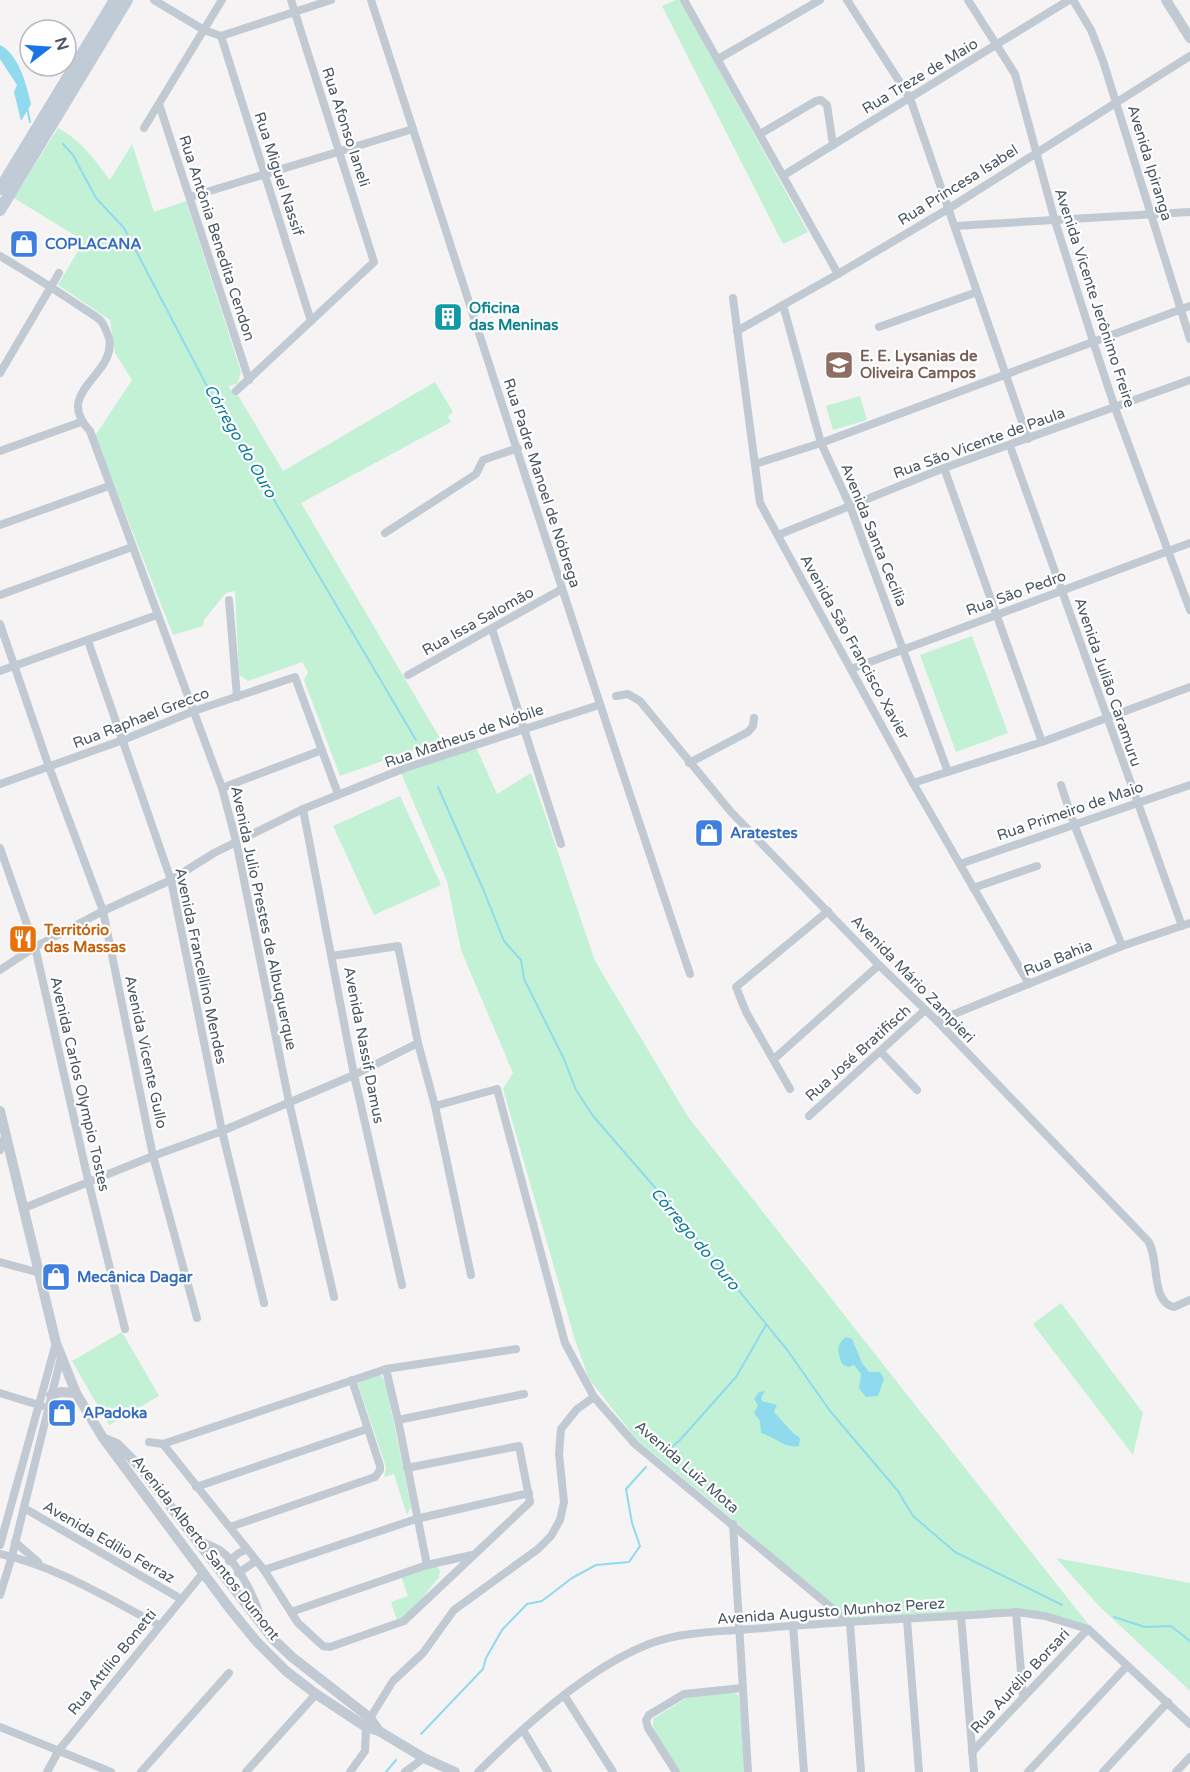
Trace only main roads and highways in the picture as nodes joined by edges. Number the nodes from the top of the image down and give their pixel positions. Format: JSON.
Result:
{"nodes":[{"id":1,"x":116,"y":0,"type":"edge"},
{"id":2,"x":127,"y":0,"type":"edge"},
{"id":3,"x":0,"y":189,"type":"edge"},
{"id":4,"x":0,"y":210,"type":"edge"}],
"edges":[{"from":1,"to":3,"type":"main road"},
{"from":2,"to":4,"type":"main road"}]}
